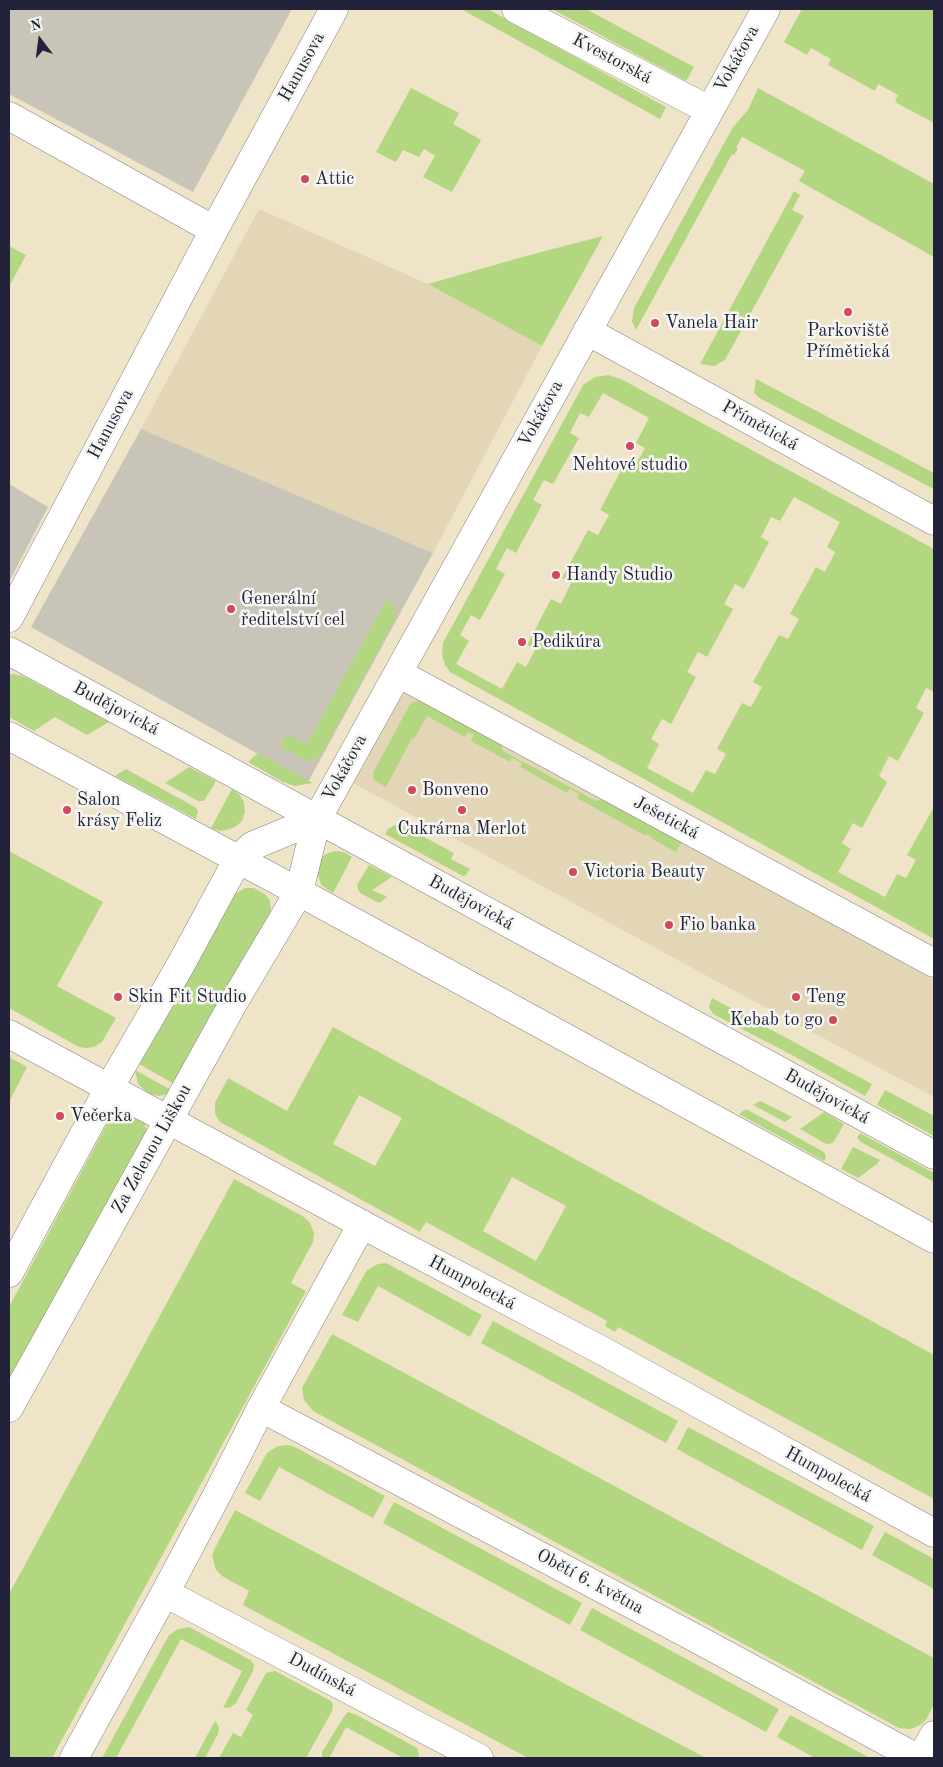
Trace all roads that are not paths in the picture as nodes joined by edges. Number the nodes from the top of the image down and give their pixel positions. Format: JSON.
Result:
{"nodes":[{"id":1,"x":334,"y":9,"type":"edge"},
{"id":2,"x":516,"y":9,"type":"edge"},
{"id":3,"x":766,"y":9,"type":"edge"},
{"id":4,"x":709,"y":110,"type":"junction"},
{"id":5,"x":9,"y":116,"type":"edge"},
{"id":6,"x":214,"y":230,"type":"junction"},
{"id":7,"x":587,"y":331,"type":"junction"},
{"id":8,"x":934,"y":522,"type":"edge"},
{"id":9,"x":9,"y":618,"type":"edge"},
{"id":10,"x":9,"y":651,"type":"edge"},
{"id":11,"x":398,"y":673,"type":"junction"},
{"id":12,"x":9,"y":736,"type":"edge"},
{"id":13,"x":317,"y":819,"type":"junction"},
{"id":14,"x":238,"y":859,"type":"junction"},
{"id":15,"x":299,"y":892,"type":"junction"},
{"id":16,"x":934,"y":963,"type":"edge"},
{"id":17,"x":9,"y":1034,"type":"edge"},
{"id":18,"x":109,"y":1088,"type":"junction"},
{"id":19,"x":168,"y":1120,"type":"junction"},
{"id":20,"x":934,"y":1156,"type":"edge"},
{"id":21,"x":362,"y":1224,"type":"junction"},
{"id":22,"x":934,"y":1240,"type":"edge"},
{"id":23,"x":9,"y":1273,"type":"edge"},
{"id":24,"x":9,"y":1408,"type":"edge"},
{"id":25,"x":261,"y":1408,"type":"junction"},
{"id":26,"x":934,"y":1533,"type":"edge"},
{"id":27,"x":165,"y":1593,"type":"junction"},
{"id":28,"x":934,"y":1734,"type":"edge"},
{"id":29,"x":74,"y":1758,"type":"edge"},
{"id":30,"x":480,"y":1758,"type":"edge"},
{"id":31,"x":917,"y":1758,"type":"edge"},
{"id":32,"x":921,"y":1758,"type":"edge"}],
"edges":[{"from":1,"to":6,"type":"street","name":"Hanusova"},
{"from":2,"to":4,"type":"street","name":"Kvestorská"},
{"from":3,"to":4,"type":"street","name":"Vokáčova"},
{"from":4,"to":7,"type":"street","name":"Vokáčova"},
{"from":5,"to":6,"type":"street"},
{"from":6,"to":9,"type":"street","name":"Hanusova"},
{"from":7,"to":8,"type":"street","name":"Přímětická"},
{"from":7,"to":11,"type":"street","name":"Vokáčova"},
{"from":10,"to":13,"type":"street","name":"Budějovická"},
{"from":11,"to":13,"type":"street","name":"Vokáčova"},
{"from":11,"to":16,"type":"street","name":"Ješetická"},
{"from":12,"to":14,"type":"street"},
{"from":13,"to":14,"type":"street"},
{"from":13,"to":15,"type":"street","name":"Vokáčova"},
{"from":13,"to":20,"type":"street","name":"Budějovická"},
{"from":14,"to":15,"type":"street"},
{"from":14,"to":18,"type":"street"},
{"from":15,"to":19,"type":"street","name":"Za Zelenou Liškou"},
{"from":15,"to":22,"type":"street"},
{"from":17,"to":18,"type":"street","name":"Humpolecká"},
{"from":18,"to":19,"type":"street","name":"Humpolecká"},
{"from":18,"to":23,"type":"street"},
{"from":19,"to":21,"type":"street","name":"Humpolecká"},
{"from":19,"to":24,"type":"street","name":"Za Zelenou Liškou"},
{"from":21,"to":25,"type":"street"},
{"from":21,"to":26,"type":"street","name":"Humpolecká"},
{"from":25,"to":27,"type":"street"},
{"from":25,"to":31,"type":"street","name":"Obětí 6. května"},
{"from":27,"to":29,"type":"street"},
{"from":27,"to":30,"type":"street","name":"Dudínská"},
{"from":28,"to":32,"type":"street"}]}
